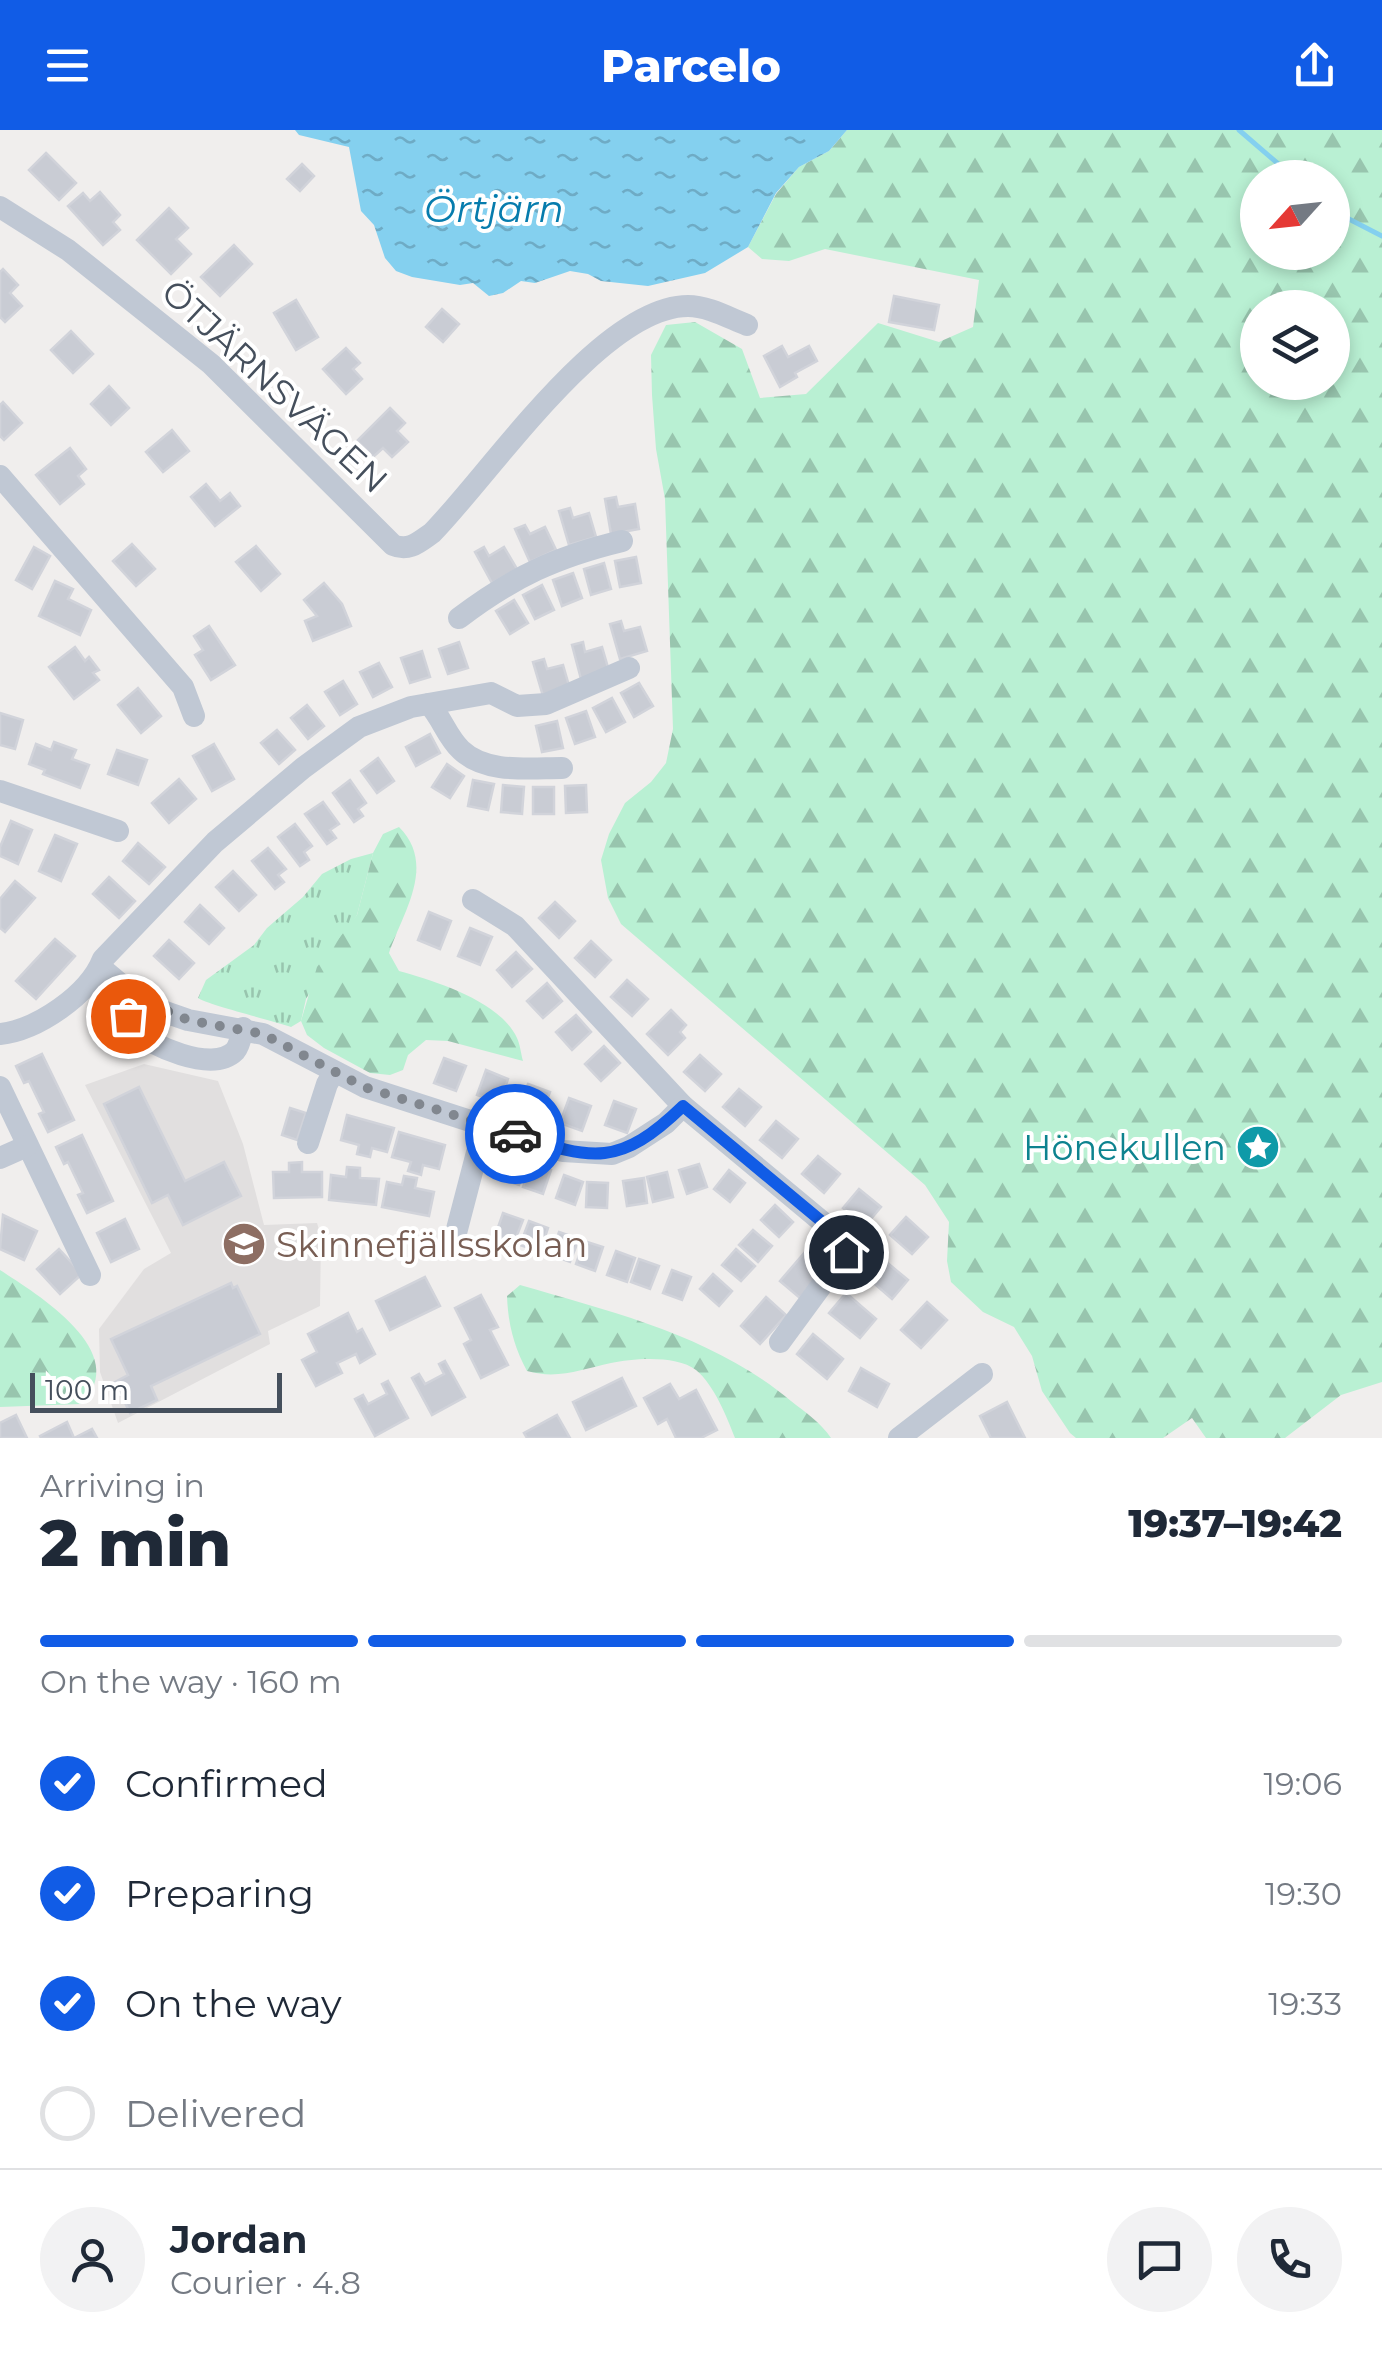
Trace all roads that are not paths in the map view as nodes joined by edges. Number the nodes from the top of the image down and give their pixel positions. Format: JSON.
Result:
{"nodes":[{"id":1,"x":0,"y":207,"type":"edge"},
{"id":2,"x":747,"y":325,"type":"dead end"},
{"id":3,"x":0,"y":476,"type":"edge"},
{"id":4,"x":622,"y":541,"type":"dead end"},
{"id":5,"x":459,"y":618,"type":"dead end"},
{"id":6,"x":629,"y":668,"type":"dead end"},
{"id":7,"x":430,"y":704,"type":"junction"},
{"id":8,"x":194,"y":716,"type":"dead end"},
{"id":9,"x":562,"y":768,"type":"dead end"},
{"id":10,"x":0,"y":791,"type":"edge"},
{"id":11,"x":118,"y":831,"type":"dead end"},
{"id":12,"x":473,"y":900,"type":"dead end"},
{"id":13,"x":100,"y":967,"type":"junction"},
{"id":14,"x":137,"y":998,"type":"junction"},
{"id":15,"x":243,"y":1028,"type":"junction"},
{"id":16,"x":0,"y":1034,"type":"edge"},
{"id":17,"x":334,"y":1072,"type":"junction"},
{"id":18,"x":0,"y":1088,"type":"edge"},
{"id":19,"x":683,"y":1106,"type":"junction"},
{"id":20,"x":487,"y":1124,"type":"junction"},
{"id":21,"x":308,"y":1143,"type":"dead end"},
{"id":22,"x":27,"y":1146,"type":"junction"},
{"id":23,"x":0,"y":1158,"type":"edge"},
{"id":24,"x":456,"y":1233,"type":"dead end"},
{"id":25,"x":90,"y":1275,"type":"dead end"},
{"id":26,"x":780,"y":1342,"type":"dead end"},
{"id":27,"x":982,"y":1374,"type":"dead end"},
{"id":28,"x":899,"y":1438,"type":"edge"}],
"edges":[{"from":1,"to":2,"type":"street","name":"ÖTJÄRNSVÄGEN"},
{"from":3,"to":8,"type":"street"},
{"from":4,"to":5,"type":"street"},
{"from":6,"to":7,"type":"street"},
{"from":7,"to":9,"type":"street"},
{"from":7,"to":13,"type":"street"},
{"from":10,"to":11,"type":"street"},
{"from":12,"to":19,"type":"street"},
{"from":13,"to":14,"type":"street"},
{"from":13,"to":16,"type":"street"},
{"from":14,"to":15,"type":"street"},
{"from":14,"to":15,"type":"street"},
{"from":15,"to":17,"type":"street"},
{"from":17,"to":20,"type":"street"},
{"from":17,"to":21,"type":"street"},
{"from":18,"to":22,"type":"street"},
{"from":19,"to":20,"type":"street"},
{"from":19,"to":26,"type":"street"},
{"from":20,"to":24,"type":"street"},
{"from":22,"to":23,"type":"street"},
{"from":22,"to":25,"type":"street"},
{"from":27,"to":28,"type":"street"}]}
